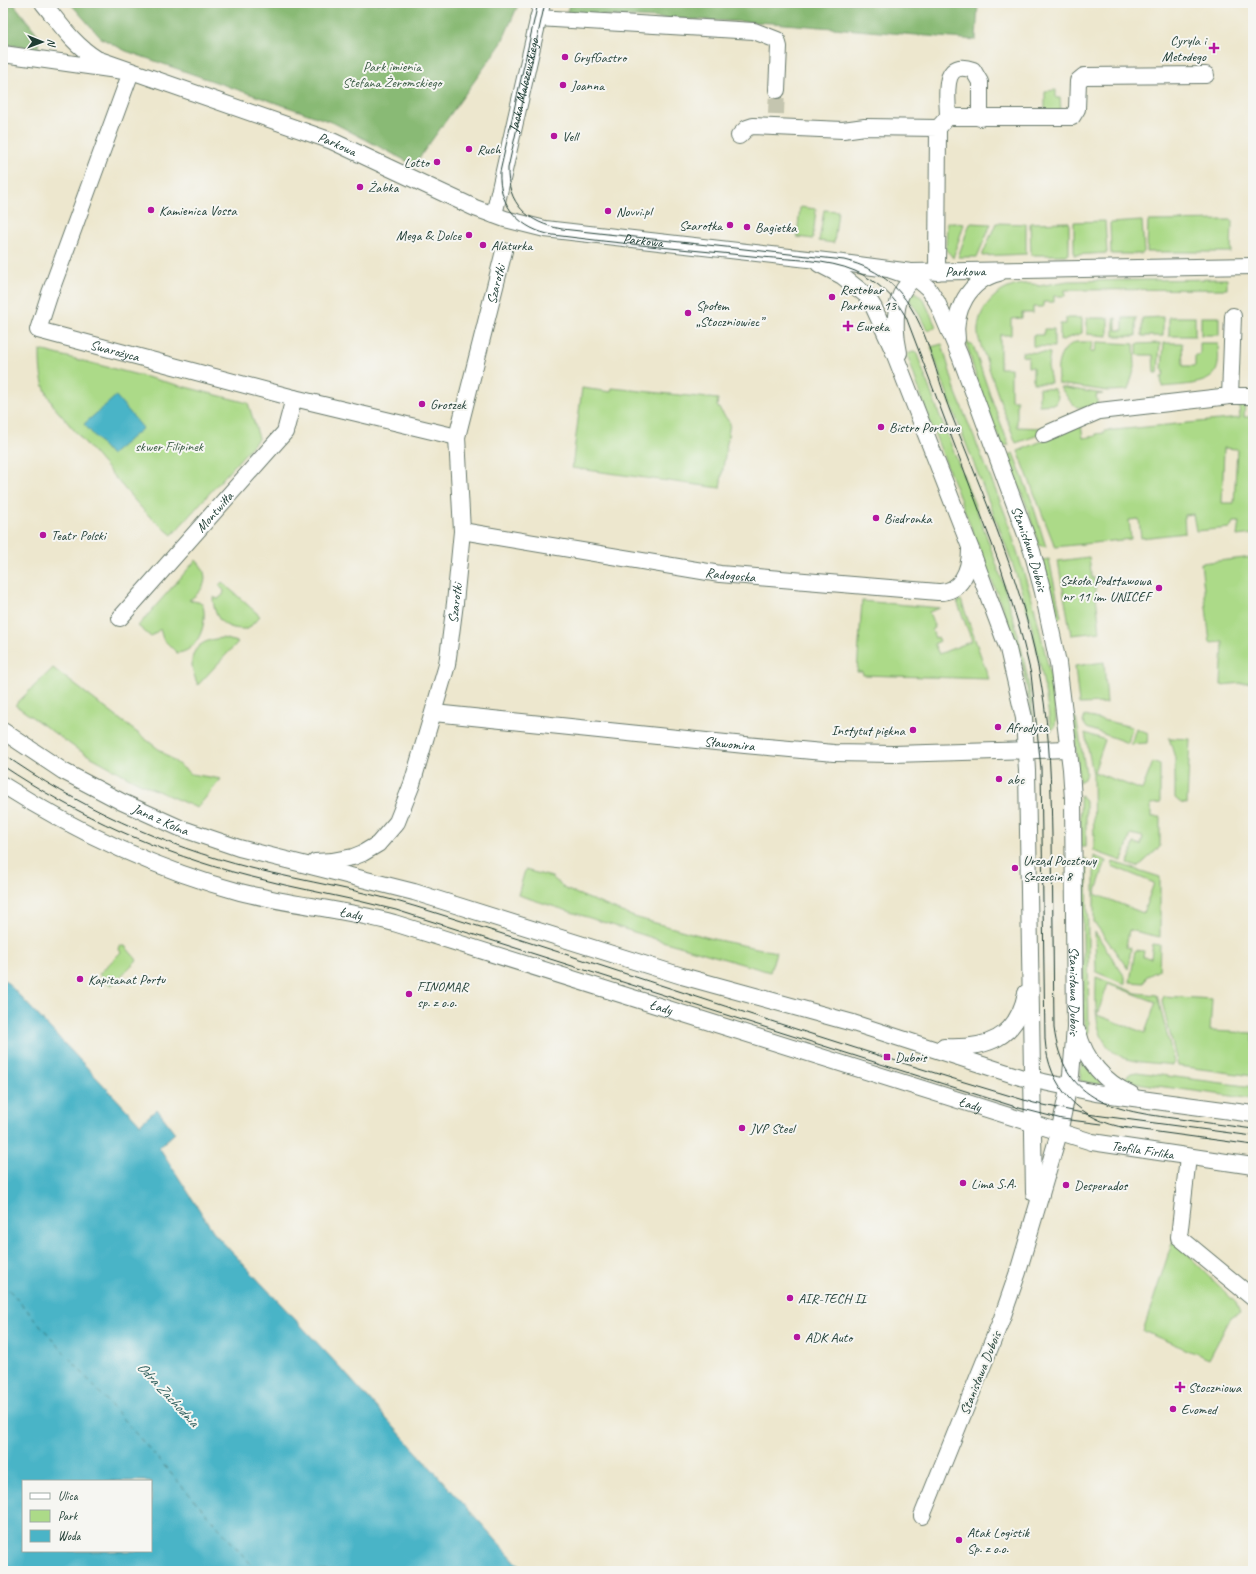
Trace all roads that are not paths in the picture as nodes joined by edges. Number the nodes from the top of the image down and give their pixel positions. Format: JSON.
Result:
{"nodes":[{"id":1,"x":44,"y":3,"type":"edge"},
{"id":2,"x":540,"y":11,"type":"edge"},
{"id":3,"x":72,"y":39,"type":"junction"},
{"id":4,"x":3,"y":54,"type":"edge"},
{"id":5,"x":57,"y":60,"type":"junction"},
{"id":6,"x":130,"y":72,"type":"junction"},
{"id":7,"x":1206,"y":75,"type":"dead end"},
{"id":8,"x":776,"y":90,"type":"tunnel mouth"},
{"id":9,"x":980,"y":118,"type":"junction"},
{"id":10,"x":943,"y":123,"type":"junction"},
{"id":11,"x":739,"y":136,"type":"dead end"},
{"id":12,"x":494,"y":215,"type":"junction"},
{"id":13,"x":504,"y":251,"type":"dead end"},
{"id":14,"x":786,"y":256,"type":"junction"},
{"id":15,"x":1253,"y":266,"type":"edge"},
{"id":16,"x":891,"y":270,"type":"junction"},
{"id":17,"x":1010,"y":270,"type":"junction"},
{"id":18,"x":937,"y":272,"type":"junction"},
{"id":19,"x":915,"y":278,"type":"junction"},
{"id":20,"x":1233,"y":316,"type":"dead end"},
{"id":21,"x":960,"y":356,"type":"junction"},
{"id":22,"x":908,"y":390,"type":"junction"},
{"id":23,"x":1230,"y":396,"type":"junction"},
{"id":24,"x":1253,"y":396,"type":"edge"},
{"id":25,"x":294,"y":398,"type":"junction"},
{"id":26,"x":1044,"y":435,"type":"dead end"},
{"id":27,"x":457,"y":437,"type":"junction"},
{"id":28,"x":462,"y":531,"type":"junction"},
{"id":29,"x":970,"y":547,"type":"junction"},
{"id":30,"x":120,"y":618,"type":"dead end"},
{"id":31,"x":434,"y":713,"type":"junction"},
{"id":32,"x":3,"y":731,"type":"edge"},
{"id":33,"x":1069,"y":749,"type":"junction"},
{"id":34,"x":1026,"y":751,"type":"junction"},
{"id":35,"x":3,"y":785,"type":"edge"},
{"id":36,"x":280,"y":859,"type":"junction"},
{"id":37,"x":1030,"y":966,"type":"junction"},
{"id":38,"x":1074,"y":1014,"type":"junction"},
{"id":39,"x":921,"y":1044,"type":"junction"},
{"id":40,"x":1033,"y":1080,"type":"junction"},
{"id":41,"x":1068,"y":1088,"type":"junction"},
{"id":42,"x":1146,"y":1100,"type":"junction"},
{"id":43,"x":1253,"y":1114,"type":"edge"},
{"id":44,"x":1034,"y":1125,"type":"junction"},
{"id":45,"x":1059,"y":1133,"type":"junction"},
{"id":46,"x":1188,"y":1156,"type":"junction"},
{"id":47,"x":1253,"y":1166,"type":"edge"},
{"id":48,"x":1030,"y":1228,"type":"junction"},
{"id":49,"x":1253,"y":1298,"type":"edge"},
{"id":50,"x":922,"y":1516,"type":"dead end"}],
"edges":[{"from":1,"to":3,"type":"street","name":"Parkowa"},
{"from":2,"to":8,"type":"street"},
{"from":2,"to":12,"type":"street","name":"Jacka Malczewskiego"},
{"from":3,"to":5,"type":"street"},
{"from":3,"to":6,"type":"street","name":"Parkowa"},
{"from":4,"to":5,"type":"street"},
{"from":5,"to":6,"type":"street"},
{"from":6,"to":12,"type":"street","name":"Parkowa"},
{"from":6,"to":25,"type":"street","name":"Swarożyca"},
{"from":7,"to":9,"type":"street"},
{"from":9,"to":10,"type":"street"},
{"from":9,"to":10,"type":"street"},
{"from":10,"to":11,"type":"street"},
{"from":10,"to":18,"type":"street"},
{"from":12,"to":14,"type":"street","name":"Parkowa"},
{"from":13,"to":27,"type":"street","name":"Szarotki"},
{"from":14,"to":16,"type":"street","name":"Parkowa"},
{"from":14,"to":22,"type":"street","name":"Stanisława Dubois"},
{"from":15,"to":17,"type":"street","name":"Parkowa"},
{"from":16,"to":18,"type":"street","name":"Parkowa"},
{"from":16,"to":19,"type":"street","name":"Stanisława Dubois"},
{"from":17,"to":18,"type":"street","name":"Parkowa"},
{"from":17,"to":21,"type":"street","name":"Stanisława Dubois"},
{"from":18,"to":19,"type":"street"},
{"from":19,"to":21,"type":"street","name":"Stanisława Dubois"},
{"from":19,"to":22,"type":"street","name":"Stanisława Dubois"},
{"from":20,"to":23,"type":"street"},
{"from":21,"to":33,"type":"street","name":"Stanisława Dubois"},
{"from":22,"to":29,"type":"street","name":"Stanisława Dubois"},
{"from":23,"to":24,"type":"street"},
{"from":23,"to":26,"type":"street"},
{"from":25,"to":27,"type":"street","name":"Swarożyca"},
{"from":25,"to":30,"type":"street","name":"Montwiłła"},
{"from":27,"to":28,"type":"street","name":"Szarotki"},
{"from":28,"to":29,"type":"street","name":"Radogoska"},
{"from":28,"to":31,"type":"street","name":"Szarotki"},
{"from":29,"to":34,"type":"street","name":"Stanisława Dubois"},
{"from":31,"to":34,"type":"street","name":"Sławomira"},
{"from":31,"to":36,"type":"street","name":"Szarotki"},
{"from":32,"to":36,"type":"street","name":"Jana z Kolna"},
{"from":33,"to":34,"type":"street"},
{"from":33,"to":38,"type":"street","name":"Stanisława Dubois"},
{"from":34,"to":37,"type":"street","name":"Stanisława Dubois"},
{"from":35,"to":44,"type":"street","name":"Łady"},
{"from":36,"to":39,"type":"street","name":"Jana z Kolna"},
{"from":37,"to":39,"type":"street"},
{"from":37,"to":40,"type":"street","name":"Stanisława Dubois"},
{"from":38,"to":41,"type":"street","name":"Stanisława Dubois"},
{"from":38,"to":42,"type":"street"},
{"from":39,"to":40,"type":"street"},
{"from":40,"to":41,"type":"street"},
{"from":40,"to":44,"type":"street","name":"Stanisława Dubois"},
{"from":41,"to":42,"type":"street"},
{"from":41,"to":45,"type":"street","name":"Stanisława Dubois"},
{"from":42,"to":43,"type":"street"},
{"from":44,"to":45,"type":"street","name":"Teofila Firlika"},
{"from":44,"to":48,"type":"street","name":"Stanisława Dubois"},
{"from":45,"to":46,"type":"street","name":"Teofila Firlika"},
{"from":45,"to":48,"type":"street","name":"Stanisława Dubois"},
{"from":46,"to":47,"type":"street","name":"Teofila Firlika"},
{"from":46,"to":49,"type":"street"},
{"from":48,"to":50,"type":"street","name":"Stanisława Dubois"}]}
